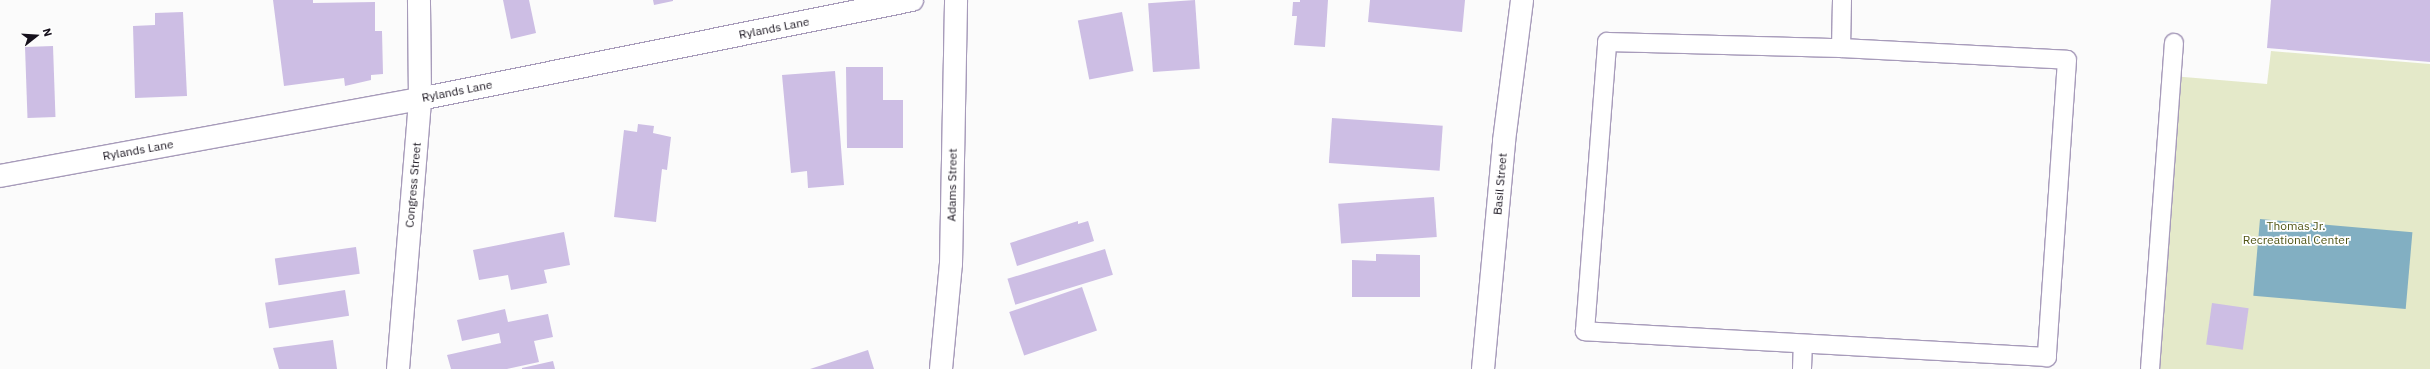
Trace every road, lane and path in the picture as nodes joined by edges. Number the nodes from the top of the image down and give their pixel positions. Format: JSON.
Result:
{"nodes":[{"id":1,"x":419,"y":0,"type":"edge"},
{"id":2,"x":912,"y":0,"type":"edge"},
{"id":3,"x":956,"y":0,"type":"edge"},
{"id":4,"x":1522,"y":0,"type":"edge"},
{"id":5,"x":1842,"y":0,"type":"edge"},
{"id":6,"x":2174,"y":42,"type":"dead end"},
{"id":7,"x":1841,"y":48,"type":"junction"},
{"id":8,"x":420,"y":99,"type":"junction"},
{"id":9,"x":1,"y":181,"type":"edge"},
{"id":10,"x":1803,"y":344,"type":"junction"},
{"id":11,"x":398,"y":369,"type":"edge"},
{"id":12,"x":941,"y":369,"type":"edge"},
{"id":13,"x":1483,"y":369,"type":"edge"},
{"id":14,"x":1802,"y":369,"type":"edge"},
{"id":15,"x":2150,"y":369,"type":"edge"}],
"edges":[{"from":1,"to":8,"type":"street","name":"Congress Street"},
{"from":2,"to":8,"type":"street","name":"Rylands Lane"},
{"from":3,"to":12,"type":"street","name":"Adams Street"},
{"from":4,"to":13,"type":"street","name":"Basil Street"},
{"from":5,"to":7,"type":"lane"},
{"from":6,"to":15,"type":"lane"},
{"from":7,"to":10,"type":"lane"},
{"from":7,"to":10,"type":"lane"},
{"from":8,"to":9,"type":"street","name":"Rylands Lane"},
{"from":8,"to":11,"type":"street","name":"Congress Street"},
{"from":10,"to":14,"type":"lane"}]}
